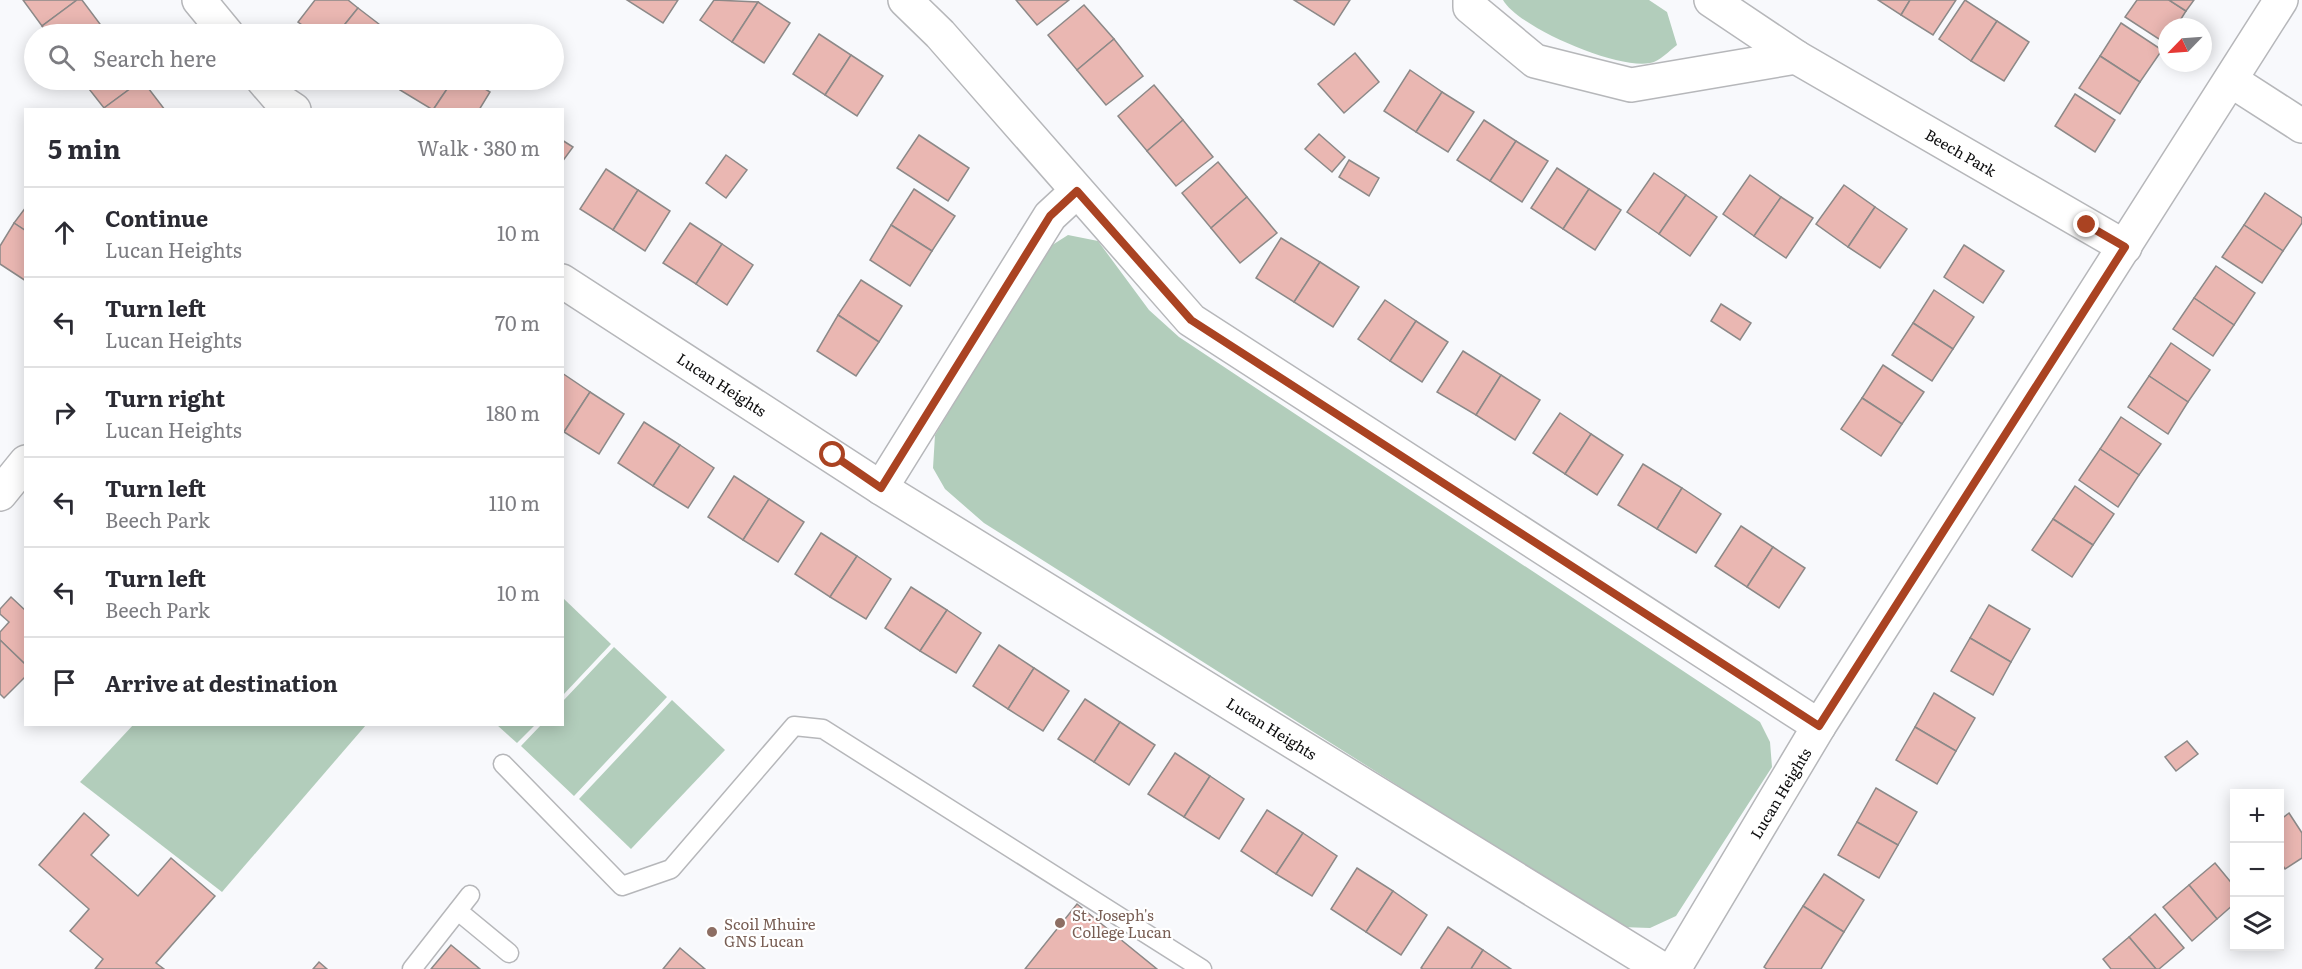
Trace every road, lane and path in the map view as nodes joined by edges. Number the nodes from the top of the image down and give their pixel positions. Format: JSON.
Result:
{"nodes":[{"id":1,"x":199,"y":0,"type":"edge"},
{"id":2,"x":905,"y":0,"type":"edge"},
{"id":3,"x":1470,"y":0,"type":"edge"},
{"id":4,"x":1712,"y":0,"type":"edge"},
{"id":5,"x":2281,"y":0,"type":"edge"},
{"id":6,"x":219,"y":24,"type":"edge"},
{"id":7,"x":1796,"y":57,"type":"junction"},
{"id":8,"x":2232,"y":81,"type":"junction"},
{"id":9,"x":2302,"y":126,"type":"edge"},
{"id":10,"x":1077,"y":191,"type":"junction"},
{"id":11,"x":2125,"y":247,"type":"junction"},
{"id":12,"x":564,"y":282,"type":"edge"},
{"id":13,"x":24,"y":464,"type":"edge"},
{"id":14,"x":881,"y":488,"type":"junction"},
{"id":15,"x":0,"y":494,"type":"edge"},
{"id":16,"x":1819,"y":726,"type":"junction"},
{"id":17,"x":503,"y":764,"type":"dead end"},
{"id":18,"x":470,"y":895,"type":"dead end"},
{"id":19,"x":458,"y":910,"type":"junction"},
{"id":20,"x":509,"y":953,"type":"dead end"},
{"id":21,"x":412,"y":969,"type":"edge"},
{"id":22,"x":1202,"y":969,"type":"edge"},
{"id":23,"x":1662,"y":969,"type":"edge"},
{"id":24,"x":1674,"y":969,"type":"edge"}],
"edges":[{"from":1,"to":6,"type":"street"},
{"from":2,"to":10,"type":"street"},
{"from":3,"to":7,"type":"street"},
{"from":4,"to":7,"type":"street","name":"Beech Park"},
{"from":5,"to":8,"type":"street"},
{"from":7,"to":11,"type":"street","name":"Beech Park"},
{"from":8,"to":9,"type":"street"},
{"from":8,"to":11,"type":"street"},
{"from":10,"to":14,"type":"street"},
{"from":10,"to":16,"type":"street"},
{"from":11,"to":16,"type":"street"},
{"from":12,"to":14,"type":"street","name":"Lucan Heights"},
{"from":13,"to":15,"type":"street"},
{"from":14,"to":23,"type":"street","name":"Lucan Heights"},
{"from":16,"to":24,"type":"street","name":"Lucan Heights"},
{"from":17,"to":22,"type":"lane"},
{"from":18,"to":19,"type":"lane"},
{"from":19,"to":20,"type":"lane"},
{"from":19,"to":21,"type":"lane"}]}
